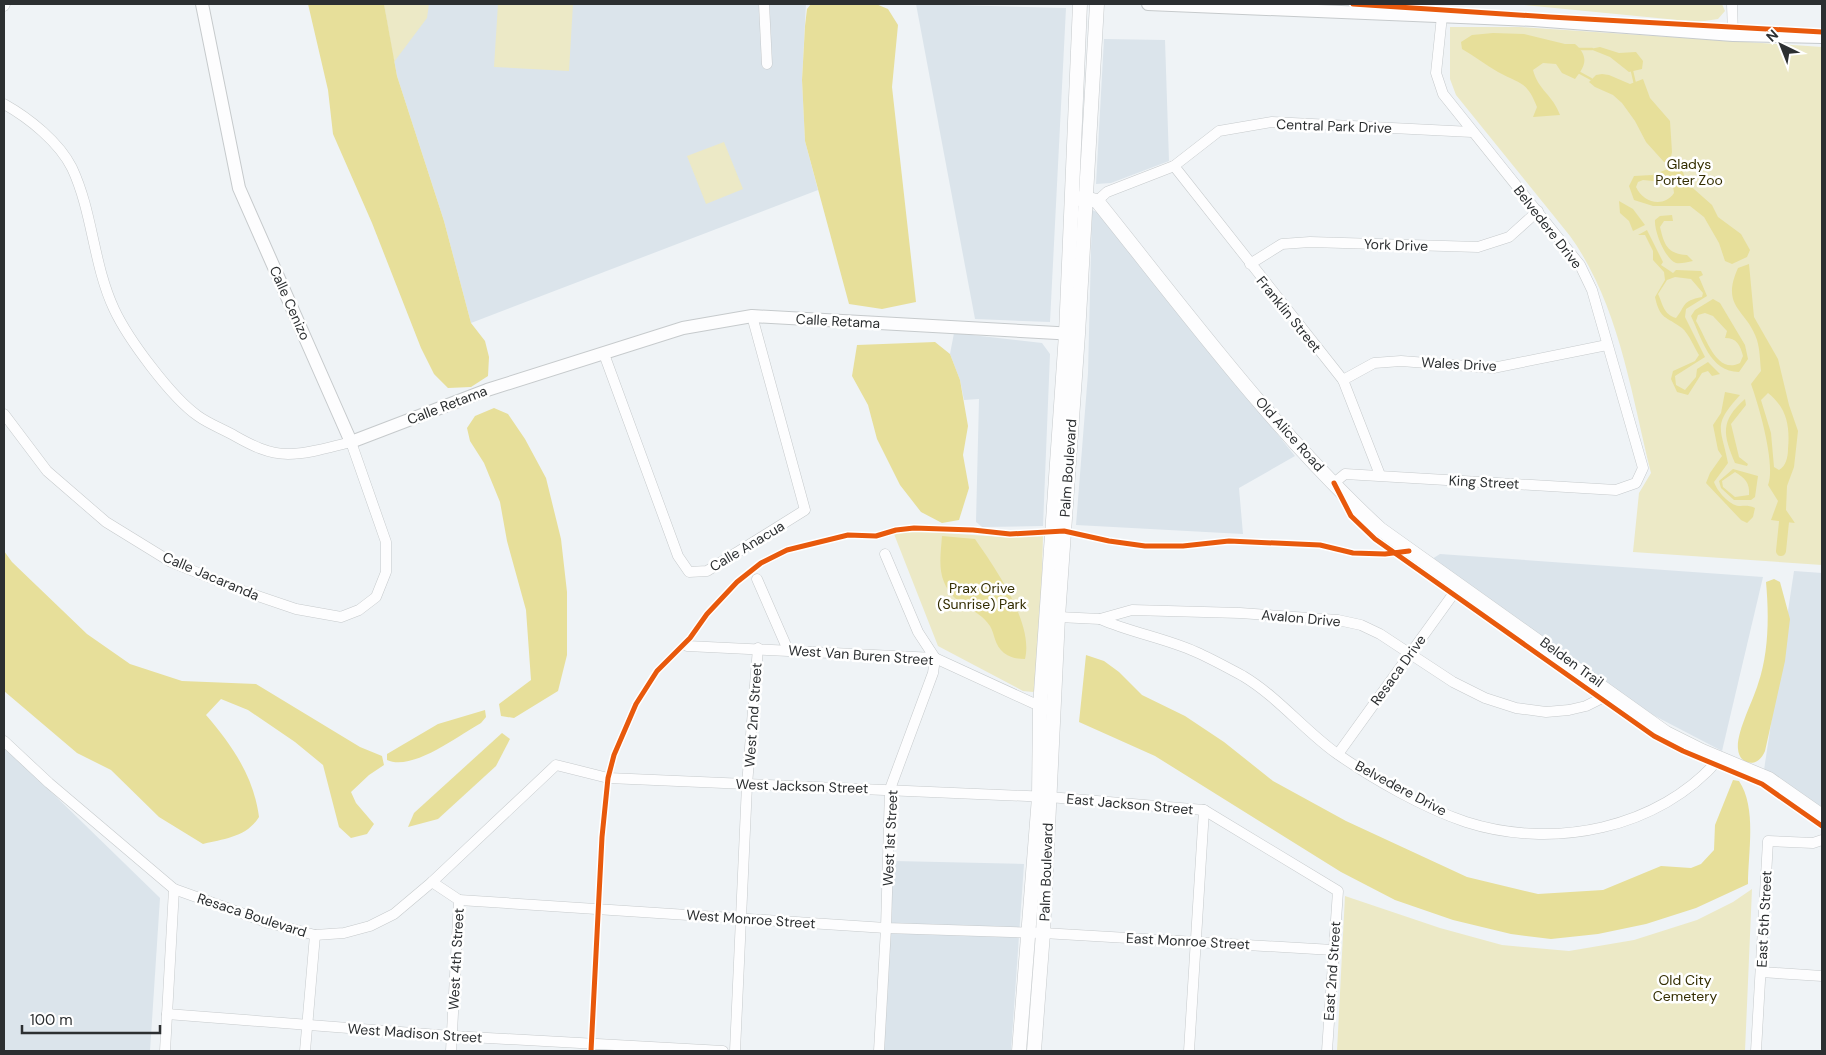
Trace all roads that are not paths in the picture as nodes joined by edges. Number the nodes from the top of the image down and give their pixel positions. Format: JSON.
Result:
{"nodes":[{"id":1,"x":202,"y":4,"type":"edge"},
{"id":2,"x":764,"y":4,"type":"edge"},
{"id":3,"x":1080,"y":4,"type":"edge"},
{"id":4,"x":1097,"y":4,"type":"edge"},
{"id":5,"x":1148,"y":4,"type":"edge"},
{"id":6,"x":1732,"y":4,"type":"edge"},
{"id":7,"x":1442,"y":16,"type":"junction"},
{"id":8,"x":1733,"y":35,"type":"junction"},
{"id":9,"x":1822,"y":37,"type":"edge"},
{"id":10,"x":767,"y":64,"type":"dead end"},
{"id":11,"x":4,"y":104,"type":"edge"},
{"id":12,"x":1472,"y":132,"type":"junction"},
{"id":13,"x":1174,"y":166,"type":"junction"},
{"id":14,"x":1091,"y":199,"type":"junction"},
{"id":15,"x":1070,"y":201,"type":"junction"},
{"id":16,"x":1538,"y":211,"type":"junction"},
{"id":17,"x":1250,"y":264,"type":"junction"},
{"id":18,"x":752,"y":316,"type":"junction"},
{"id":19,"x":1072,"y":334,"type":"junction"},
{"id":20,"x":1607,"y":345,"type":"junction"},
{"id":21,"x":604,"y":354,"type":"junction"},
{"id":22,"x":1343,"y":380,"type":"junction"},
{"id":23,"x":4,"y":414,"type":"edge"},
{"id":24,"x":351,"y":442,"type":"junction"},
{"id":25,"x":1380,"y":475,"type":"junction"},
{"id":26,"x":1334,"y":483,"type":"junction"},
{"id":27,"x":1636,"y":483,"type":"joint"},
{"id":28,"x":885,"y":554,"type":"dead end"},
{"id":29,"x":757,"y":579,"type":"dead end"},
{"id":30,"x":1459,"y":586,"type":"junction"},
{"id":31,"x":376,"y":597,"type":"joint"},
{"id":32,"x":1058,"y":617,"type":"junction"},
{"id":33,"x":1100,"y":619,"type":"junction"},
{"id":34,"x":687,"y":646,"type":"dead end"},
{"id":35,"x":758,"y":648,"type":"junction"},
{"id":36,"x":788,"y":650,"type":"junction"},
{"id":37,"x":1410,"y":655,"type":"junction"},
{"id":38,"x":935,"y":658,"type":"junction"},
{"id":39,"x":1607,"y":692,"type":"junction"},
{"id":40,"x":1040,"y":707,"type":"junction"},
{"id":41,"x":1054,"y":712,"type":"junction"},
{"id":42,"x":4,"y":741,"type":"edge"},
{"id":43,"x":1338,"y":754,"type":"junction"},
{"id":44,"x":1720,"y":759,"type":"junction"},
{"id":45,"x":556,"y":765,"type":"joint"},
{"id":46,"x":747,"y":785,"type":"junction"},
{"id":47,"x":890,"y":789,"type":"junction"},
{"id":48,"x":1044,"y":797,"type":"junction"},
{"id":49,"x":1204,"y":810,"type":"junction"},
{"id":50,"x":1822,"y":816,"type":"edge"},
{"id":51,"x":1822,"y":840,"type":"edge"},
{"id":52,"x":432,"y":882,"type":"junction"},
{"id":53,"x":174,"y":889,"type":"junction"},
{"id":54,"x":1338,"y":891,"type":"joint"},
{"id":55,"x":460,"y":900,"type":"junction"},
{"id":56,"x":740,"y":918,"type":"junction"},
{"id":57,"x":886,"y":928,"type":"junction"},
{"id":58,"x":1036,"y":933,"type":"junction"},
{"id":59,"x":315,"y":935,"type":"junction"},
{"id":60,"x":1196,"y":941,"type":"junction"},
{"id":61,"x":1333,"y":950,"type":"junction"},
{"id":62,"x":1761,"y":972,"type":"junction"},
{"id":63,"x":1822,"y":976,"type":"edge"},
{"id":64,"x":1031,"y":1001,"type":"junction"},
{"id":65,"x":167,"y":1014,"type":"junction"},
{"id":66,"x":305,"y":1025,"type":"junction"},
{"id":67,"x":452,"y":1036,"type":"junction"},
{"id":68,"x":164,"y":1051,"type":"edge"},
{"id":69,"x":305,"y":1051,"type":"edge"},
{"id":70,"x":451,"y":1051,"type":"edge"},
{"id":71,"x":723,"y":1051,"type":"edge"},
{"id":72,"x":734,"y":1051,"type":"edge"},
{"id":73,"x":879,"y":1051,"type":"edge"},
{"id":74,"x":1020,"y":1051,"type":"edge"},
{"id":75,"x":1034,"y":1051,"type":"edge"},
{"id":76,"x":1189,"y":1051,"type":"edge"},
{"id":77,"x":1327,"y":1051,"type":"edge"},
{"id":78,"x":1756,"y":1051,"type":"edge"}],
"edges":[{"from":1,"to":24,"type":"street","name":"Calle Cenizo"},
{"from":2,"to":10,"type":"street"},
{"from":3,"to":15,"type":"main road","name":"Palm Boulevard"},
{"from":4,"to":14,"type":"main road","name":"Palm Boulevard"},
{"from":5,"to":7,"type":"street"},
{"from":6,"to":8,"type":"street"},
{"from":7,"to":8,"type":"street"},
{"from":7,"to":12,"type":"street","name":"Belvedere Drive"},
{"from":8,"to":9,"type":"street"},
{"from":11,"to":24,"type":"street","name":"Calle Retama"},
{"from":12,"to":13,"type":"street","name":"Central Park Drive"},
{"from":12,"to":16,"type":"street","name":"Belvedere Drive"},
{"from":13,"to":14,"type":"street","name":"Central Park Drive"},
{"from":13,"to":17,"type":"street","name":"Franklin Street"},
{"from":14,"to":15,"type":"main road"},
{"from":14,"to":19,"type":"main road","name":"Palm Boulevard"},
{"from":14,"to":26,"type":"main road","name":"Old Alice Road"},
{"from":15,"to":19,"type":"main road","name":"Palm Boulevard"},
{"from":16,"to":17,"type":"street","name":"York Drive"},
{"from":16,"to":20,"type":"street","name":"Belvedere Drive"},
{"from":17,"to":22,"type":"street","name":"Franklin Street"},
{"from":18,"to":19,"type":"street","name":"Calle Retama"},
{"from":18,"to":21,"type":"street","name":"Calle Retama"},
{"from":18,"to":21,"type":"street","name":"Calle Anacua"},
{"from":19,"to":32,"type":"main road","name":"Palm Boulevard"},
{"from":19,"to":40,"type":"main road","name":"Palm Boulevard"},
{"from":20,"to":22,"type":"street","name":"Wales Drive"},
{"from":20,"to":27,"type":"street","name":"Belvedere Drive"},
{"from":21,"to":24,"type":"street","name":"Calle Retama"},
{"from":22,"to":25,"type":"street","name":"Franklin Street"},
{"from":23,"to":31,"type":"street","name":"Calle Jacaranda"},
{"from":24,"to":31,"type":"street","name":"Calle Cenizo"},
{"from":25,"to":26,"type":"street","name":"King Street"},
{"from":25,"to":27,"type":"street","name":"King Street"},
{"from":26,"to":30,"type":"main road","name":"Old Alice Road"},
{"from":28,"to":38,"type":"street"},
{"from":29,"to":36,"type":"street"},
{"from":30,"to":37,"type":"street","name":"Resaca Drive"},
{"from":30,"to":39,"type":"main road","name":"Old Alice Road"},
{"from":32,"to":33,"type":"street","name":"Avalon Drive"},
{"from":32,"to":41,"type":"main road","name":"Palm Boulevard"},
{"from":33,"to":37,"type":"street","name":"Avalon Drive"},
{"from":33,"to":43,"type":"street","name":"Belvedere Drive"},
{"from":34,"to":35,"type":"street","name":"West Van Buren Street"},
{"from":35,"to":36,"type":"street","name":"West Van Buren Street"},
{"from":35,"to":46,"type":"street","name":"West 2nd Street"},
{"from":36,"to":38,"type":"street","name":"West Van Buren Street"},
{"from":37,"to":39,"type":"street","name":"Avalon Drive"},
{"from":37,"to":43,"type":"street","name":"Resaca Drive"},
{"from":38,"to":40,"type":"street","name":"West Van Buren Street"},
{"from":38,"to":47,"type":"street","name":"West 1st Street"},
{"from":39,"to":44,"type":"main road","name":"Old Alice Road"},
{"from":40,"to":41,"type":"street","name":"West Van Buren Street"},
{"from":40,"to":48,"type":"main road","name":"Palm Boulevard"},
{"from":41,"to":48,"type":"main road","name":"Palm Boulevard"},
{"from":42,"to":53,"type":"street","name":"Resaca Boulevard"},
{"from":43,"to":44,"type":"street","name":"Belvedere Drive"},
{"from":44,"to":50,"type":"main road","name":"Old Alice Road"},
{"from":45,"to":46,"type":"street","name":"West Jackson Street"},
{"from":45,"to":52,"type":"street","name":"Resaca Boulevard"},
{"from":46,"to":47,"type":"street","name":"West Jackson Street"},
{"from":46,"to":56,"type":"street","name":"West 2nd Street"},
{"from":47,"to":48,"type":"street","name":"West Jackson Street"},
{"from":47,"to":57,"type":"street","name":"West 1st Street"},
{"from":48,"to":49,"type":"street","name":"East Jackson Street"},
{"from":48,"to":58,"type":"main road","name":"Palm Boulevard"},
{"from":49,"to":54,"type":"street","name":"East Jackson Street"},
{"from":49,"to":60,"type":"street"},
{"from":51,"to":62,"type":"street","name":"East 5th Street"},
{"from":52,"to":55,"type":"street","name":"West 4th Street"},
{"from":52,"to":59,"type":"street","name":"Resaca Boulevard"},
{"from":53,"to":59,"type":"street","name":"Resaca Boulevard"},
{"from":53,"to":65,"type":"street"},
{"from":54,"to":61,"type":"street","name":"East 2nd Street"},
{"from":55,"to":56,"type":"street","name":"West Monroe Street"},
{"from":55,"to":67,"type":"street","name":"West 4th Street"},
{"from":56,"to":57,"type":"street","name":"West Monroe Street"},
{"from":56,"to":72,"type":"street","name":"West 2nd Street"},
{"from":57,"to":58,"type":"street","name":"West Monroe Street"},
{"from":57,"to":73,"type":"street","name":"West 1st Street"},
{"from":58,"to":60,"type":"street","name":"East Monroe Street"},
{"from":58,"to":64,"type":"main road","name":"Palm Boulevard"},
{"from":59,"to":66,"type":"street"},
{"from":60,"to":61,"type":"street","name":"East Monroe Street"},
{"from":60,"to":76,"type":"street"},
{"from":61,"to":77,"type":"street","name":"East 2nd Street"},
{"from":62,"to":63,"type":"street"},
{"from":62,"to":78,"type":"street","name":"East 5th Street"},
{"from":64,"to":74,"type":"main road","name":"Palm Boulevard"},
{"from":64,"to":75,"type":"main road","name":"Palm Boulevard"},
{"from":65,"to":66,"type":"street","name":"West Madison Street"},
{"from":65,"to":68,"type":"street"},
{"from":66,"to":67,"type":"street","name":"West Madison Street"},
{"from":66,"to":69,"type":"street"},
{"from":67,"to":70,"type":"street","name":"West 4th Street"},
{"from":67,"to":71,"type":"street","name":"West Madison Street"}]}
